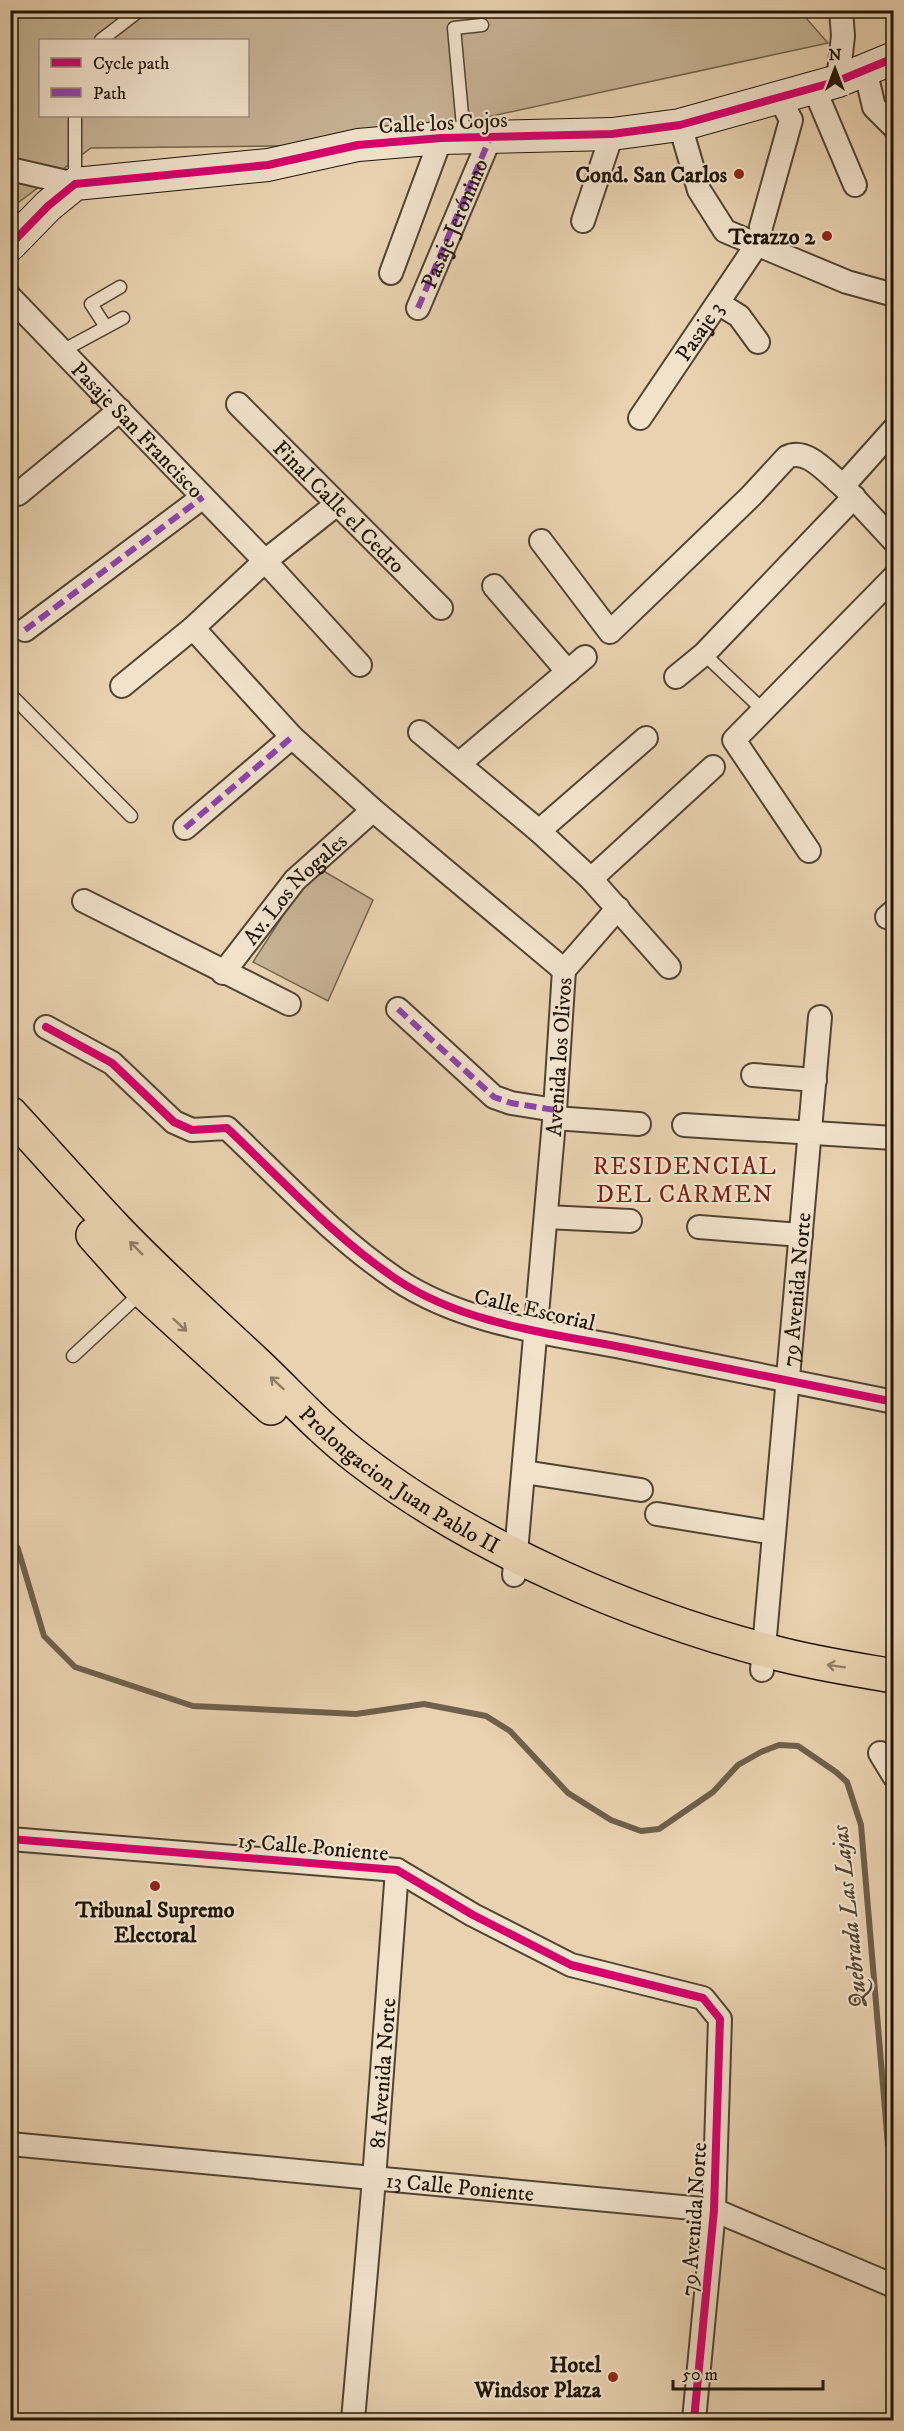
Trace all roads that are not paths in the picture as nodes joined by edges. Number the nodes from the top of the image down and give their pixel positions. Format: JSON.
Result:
{"nodes":[{"id":1,"x":140,"y":10,"type":"edge"},
{"id":2,"x":841,"y":10,"type":"edge"},
{"id":3,"x":482,"y":25,"type":"dead end"},
{"id":4,"x":102,"y":39,"type":"edge"},
{"id":5,"x":894,"y":58,"type":"edge"},
{"id":6,"x":839,"y":79,"type":"junction"},
{"id":7,"x":779,"y":97,"type":"junction"},
{"id":8,"x":75,"y":117,"type":"edge"},
{"id":9,"x":680,"y":125,"type":"junction"},
{"id":10,"x":894,"y":128,"type":"edge"},
{"id":11,"x":612,"y":134,"type":"junction"},
{"id":12,"x":465,"y":138,"type":"junction"},
{"id":13,"x":10,"y":169,"type":"edge"},
{"id":14,"x":75,"y":184,"type":"junction"},
{"id":15,"x":855,"y":185,"type":"dead end"},
{"id":16,"x":583,"y":221,"type":"dead end"},
{"id":17,"x":759,"y":236,"type":"junction"},
{"id":18,"x":10,"y":245,"type":"edge"},
{"id":19,"x":391,"y":273,"type":"dead end"},
{"id":20,"x":120,"y":287,"type":"dead end"},
{"id":21,"x":894,"y":295,"type":"edge"},
{"id":22,"x":10,"y":297,"type":"edge"},
{"id":23,"x":718,"y":303,"type":"junction"},
{"id":24,"x":418,"y":308,"type":"dead end"},
{"id":25,"x":123,"y":318,"type":"dead end"},
{"id":26,"x":106,"y":327,"type":"junction"},
{"id":27,"x":758,"y":342,"type":"dead end"},
{"id":28,"x":62,"y":351,"type":"junction"},
{"id":29,"x":238,"y":404,"type":"dead end"},
{"id":30,"x":120,"y":410,"type":"junction"},
{"id":31,"x":640,"y":418,"type":"dead end"},
{"id":32,"x":894,"y":429,"type":"edge"},
{"id":33,"x":849,"y":491,"type":"junction"},
{"id":34,"x":18,"y":494,"type":"dead end"},
{"id":35,"x":203,"y":497,"type":"junction"},
{"id":36,"x":337,"y":504,"type":"junction"},
{"id":37,"x":541,"y":541,"type":"dead end"},
{"id":38,"x":894,"y":541,"type":"edge"},
{"id":39,"x":265,"y":561,"type":"junction"},
{"id":40,"x":894,"y":577,"type":"edge"},
{"id":41,"x":494,"y":586,"type":"dead end"},
{"id":42,"x":441,"y":608,"type":"dead end"},
{"id":43,"x":193,"y":628,"type":"junction"},
{"id":44,"x":25,"y":630,"type":"dead end"},
{"id":45,"x":704,"y":654,"type":"junction"},
{"id":46,"x":585,"y":657,"type":"dead end"},
{"id":47,"x":360,"y":666,"type":"dead end"},
{"id":48,"x":568,"y":672,"type":"junction"},
{"id":49,"x":676,"y":677,"type":"dead end"},
{"id":50,"x":122,"y":686,"type":"dead end"},
{"id":51,"x":10,"y":694,"type":"edge"},
{"id":52,"x":763,"y":710,"type":"junction"},
{"id":53,"x":420,"y":732,"type":"dead end"},
{"id":54,"x":292,"y":737,"type":"junction"},
{"id":55,"x":646,"y":738,"type":"dead end"},
{"id":56,"x":460,"y":764,"type":"junction"},
{"id":57,"x":714,"y":767,"type":"dead end"},
{"id":58,"x":373,"y":810,"type":"junction"},
{"id":59,"x":131,"y":816,"type":"dead end"},
{"id":60,"x":185,"y":828,"type":"dead end"},
{"id":61,"x":539,"y":831,"type":"junction"},
{"id":62,"x":809,"y":851,"type":"dead end"},
{"id":63,"x":591,"y":879,"type":"junction"},
{"id":64,"x":84,"y":901,"type":"dead end"},
{"id":65,"x":618,"y":908,"type":"junction"},
{"id":66,"x":669,"y":967,"type":"dead end"},
{"id":67,"x":564,"y":970,"type":"junction"},
{"id":68,"x":223,"y":973,"type":"junction"},
{"id":69,"x":289,"y":1004,"type":"dead end"},
{"id":70,"x":398,"y":1009,"type":"dead end"},
{"id":71,"x":820,"y":1017,"type":"dead end"},
{"id":72,"x":46,"y":1027,"type":"dead end"},
{"id":73,"x":753,"y":1075,"type":"dead end"},
{"id":74,"x":815,"y":1080,"type":"junction"},
{"id":75,"x":10,"y":1113,"type":"edge"},
{"id":76,"x":555,"y":1114,"type":"junction"},
{"id":77,"x":639,"y":1124,"type":"dead end"},
{"id":78,"x":684,"y":1125,"type":"dead end"},
{"id":79,"x":810,"y":1134,"type":"junction"},
{"id":80,"x":894,"y":1138,"type":"edge"},
{"id":81,"x":10,"y":1145,"type":"edge"},
{"id":82,"x":546,"y":1217,"type":"junction"},
{"id":83,"x":630,"y":1221,"type":"dead end"},
{"id":84,"x":699,"y":1227,"type":"dead end"},
{"id":85,"x":801,"y":1235,"type":"junction"},
{"id":86,"x":143,"y":1291,"type":"junction"},
{"id":87,"x":536,"y":1330,"type":"junction"},
{"id":88,"x":73,"y":1356,"type":"dead end"},
{"id":89,"x":788,"y":1381,"type":"junction"},
{"id":90,"x":894,"y":1402,"type":"edge"},
{"id":91,"x":524,"y":1472,"type":"junction"},
{"id":92,"x":641,"y":1490,"type":"dead end"},
{"id":93,"x":657,"y":1514,"type":"dead end"},
{"id":94,"x":774,"y":1533,"type":"junction"},
{"id":95,"x":515,"y":1565,"type":"junction"},
{"id":96,"x":763,"y":1660,"type":"junction"},
{"id":97,"x":894,"y":1676,"type":"edge"},
{"id":98,"x":894,"y":1697,"type":"edge"},
{"id":99,"x":880,"y":1753,"type":"dead end"},
{"id":100,"x":894,"y":1776,"type":"edge"},
{"id":101,"x":10,"y":1839,"type":"edge"},
{"id":102,"x":397,"y":1870,"type":"junction"},
{"id":103,"x":720,"y":2019,"type":"joint"},
{"id":104,"x":10,"y":2144,"type":"edge"},
{"id":105,"x":374,"y":2179,"type":"junction"},
{"id":106,"x":714,"y":2210,"type":"junction"},
{"id":107,"x":894,"y":2286,"type":"edge"},
{"id":108,"x":353,"y":2421,"type":"edge"},
{"id":109,"x":694,"y":2421,"type":"edge"}],
"edges":[{"from":1,"to":4,"type":"lane"},
{"from":2,"to":6,"type":"street"},
{"from":3,"to":12,"type":"lane"},
{"from":5,"to":6,"type":"street","name":"Calle los Cojos"},
{"from":6,"to":7,"type":"street","name":"Calle los Cojos"},
{"from":6,"to":10,"type":"street"},
{"from":6,"to":15,"type":"street"},
{"from":7,"to":9,"type":"street","name":"Calle los Cojos"},
{"from":7,"to":17,"type":"street","name":"Pasaje 3"},
{"from":8,"to":14,"type":"lane"},
{"from":9,"to":11,"type":"street","name":"Calle los Cojos"},
{"from":9,"to":17,"type":"street"},
{"from":11,"to":12,"type":"street","name":"Calle los Cojos"},
{"from":11,"to":16,"type":"street"},
{"from":12,"to":14,"type":"street","name":"Calle los Cojos"},
{"from":12,"to":19,"type":"street"},
{"from":12,"to":24,"type":"street","name":"Pasaje Jerónimo"},
{"from":13,"to":14,"type":"street"},
{"from":14,"to":18,"type":"street"},
{"from":17,"to":21,"type":"street"},
{"from":17,"to":23,"type":"street","name":"Pasaje 3"},
{"from":20,"to":26,"type":"lane"},
{"from":22,"to":28,"type":"street","name":"Pasaje San Francisco"},
{"from":23,"to":27,"type":"street"},
{"from":23,"to":31,"type":"street","name":"Pasaje 3"},
{"from":25,"to":26,"type":"lane"},
{"from":26,"to":28,"type":"lane"},
{"from":28,"to":30,"type":"street","name":"Pasaje San Francisco"},
{"from":29,"to":36,"type":"street","name":"Final Calle el Cedro"},
{"from":30,"to":34,"type":"street"},
{"from":30,"to":35,"type":"street","name":"Pasaje San Francisco"},
{"from":32,"to":33,"type":"street"},
{"from":33,"to":37,"type":"street"},
{"from":33,"to":38,"type":"street"},
{"from":33,"to":45,"type":"street"},
{"from":35,"to":39,"type":"street","name":"Pasaje San Francisco"},
{"from":35,"to":44,"type":"street"},
{"from":36,"to":39,"type":"street"},
{"from":36,"to":42,"type":"street","name":"Final Calle el Cedro"},
{"from":39,"to":43,"type":"street"},
{"from":39,"to":47,"type":"street","name":"Pasaje San Francisco"},
{"from":40,"to":52,"type":"street"},
{"from":41,"to":48,"type":"street"},
{"from":43,"to":50,"type":"street"},
{"from":43,"to":54,"type":"street","name":"Avenida los Olivos"},
{"from":45,"to":49,"type":"street"},
{"from":45,"to":52,"type":"lane"},
{"from":46,"to":48,"type":"street"},
{"from":48,"to":56,"type":"street"},
{"from":51,"to":59,"type":"lane"},
{"from":52,"to":62,"type":"street"},
{"from":53,"to":56,"type":"street"},
{"from":54,"to":58,"type":"street","name":"Avenida los Olivos"},
{"from":54,"to":60,"type":"street"},
{"from":55,"to":61,"type":"street"},
{"from":56,"to":61,"type":"street"},
{"from":57,"to":63,"type":"street"},
{"from":58,"to":67,"type":"street","name":"Avenida los Olivos"},
{"from":58,"to":68,"type":"street","name":"Av. Los Nogales"},
{"from":61,"to":63,"type":"street"},
{"from":63,"to":65,"type":"street"},
{"from":64,"to":68,"type":"street"},
{"from":65,"to":66,"type":"street"},
{"from":65,"to":67,"type":"street"},
{"from":67,"to":76,"type":"street","name":"Avenida los Olivos"},
{"from":68,"to":69,"type":"street"},
{"from":70,"to":76,"type":"street"},
{"from":71,"to":74,"type":"street","name":"79 Avenida Norte"},
{"from":72,"to":87,"type":"street","name":"Calle Escorial"},
{"from":73,"to":74,"type":"street"},
{"from":74,"to":79,"type":"street","name":"79 Avenida Norte"},
{"from":95,"to":75,"type":"main road","name":"Prolongacion Juan Pablo II","one_way":true},
{"from":76,"to":77,"type":"street"},
{"from":76,"to":82,"type":"street","name":"Avenida los Olivos"},
{"from":78,"to":79,"type":"street"},
{"from":79,"to":80,"type":"street"},
{"from":79,"to":85,"type":"street","name":"79 Avenida Norte"},
{"from":81,"to":86,"type":"main road","name":"Prolongacion Juan Pablo II"},
{"from":82,"to":83,"type":"street"},
{"from":82,"to":87,"type":"street","name":"Avenida los Olivos"},
{"from":84,"to":85,"type":"street"},
{"from":85,"to":89,"type":"street","name":"79 Avenida Norte"},
{"from":86,"to":88,"type":"lane"},
{"from":86,"to":95,"type":"main road","name":"Prolongacion Juan Pablo II","one_way":true},
{"from":87,"to":89,"type":"street","name":"Calle Escorial"},
{"from":87,"to":91,"type":"street","name":"Avenida los Olivos"},
{"from":89,"to":90,"type":"street","name":"Calle Escorial"},
{"from":89,"to":94,"type":"street","name":"79 Avenida Norte"},
{"from":91,"to":92,"type":"street"},
{"from":91,"to":95,"type":"street","name":"Avenida los Olivos"},
{"from":93,"to":94,"type":"street"},
{"from":94,"to":96,"type":"street","name":"79 Avenida Norte"},
{"from":95,"to":96,"type":"main road","name":"Prolongacion Juan Pablo II"},
{"from":97,"to":96,"type":"main road","name":"Prolongacion Juan Pablo II","one_way":true},
{"from":96,"to":98,"type":"main road","name":"Prolongacion Juan Pablo II"},
{"from":99,"to":100,"type":"street"},
{"from":101,"to":102,"type":"street","name":"15 Calle Poniente"},
{"from":102,"to":103,"type":"street","name":"15 Calle Poniente"},
{"from":102,"to":105,"type":"street","name":"81 Avenida Norte"},
{"from":103,"to":106,"type":"street","name":"79 Avenida Norte"},
{"from":104,"to":105,"type":"street","name":"13 Calle Poniente"},
{"from":105,"to":106,"type":"street","name":"13 Calle Poniente"},
{"from":105,"to":108,"type":"street","name":"81 Avenida Norte"},
{"from":106,"to":107,"type":"street","name":"13 Calle Poniente"},
{"from":106,"to":109,"type":"street","name":"79 Avenida Norte"}]}
